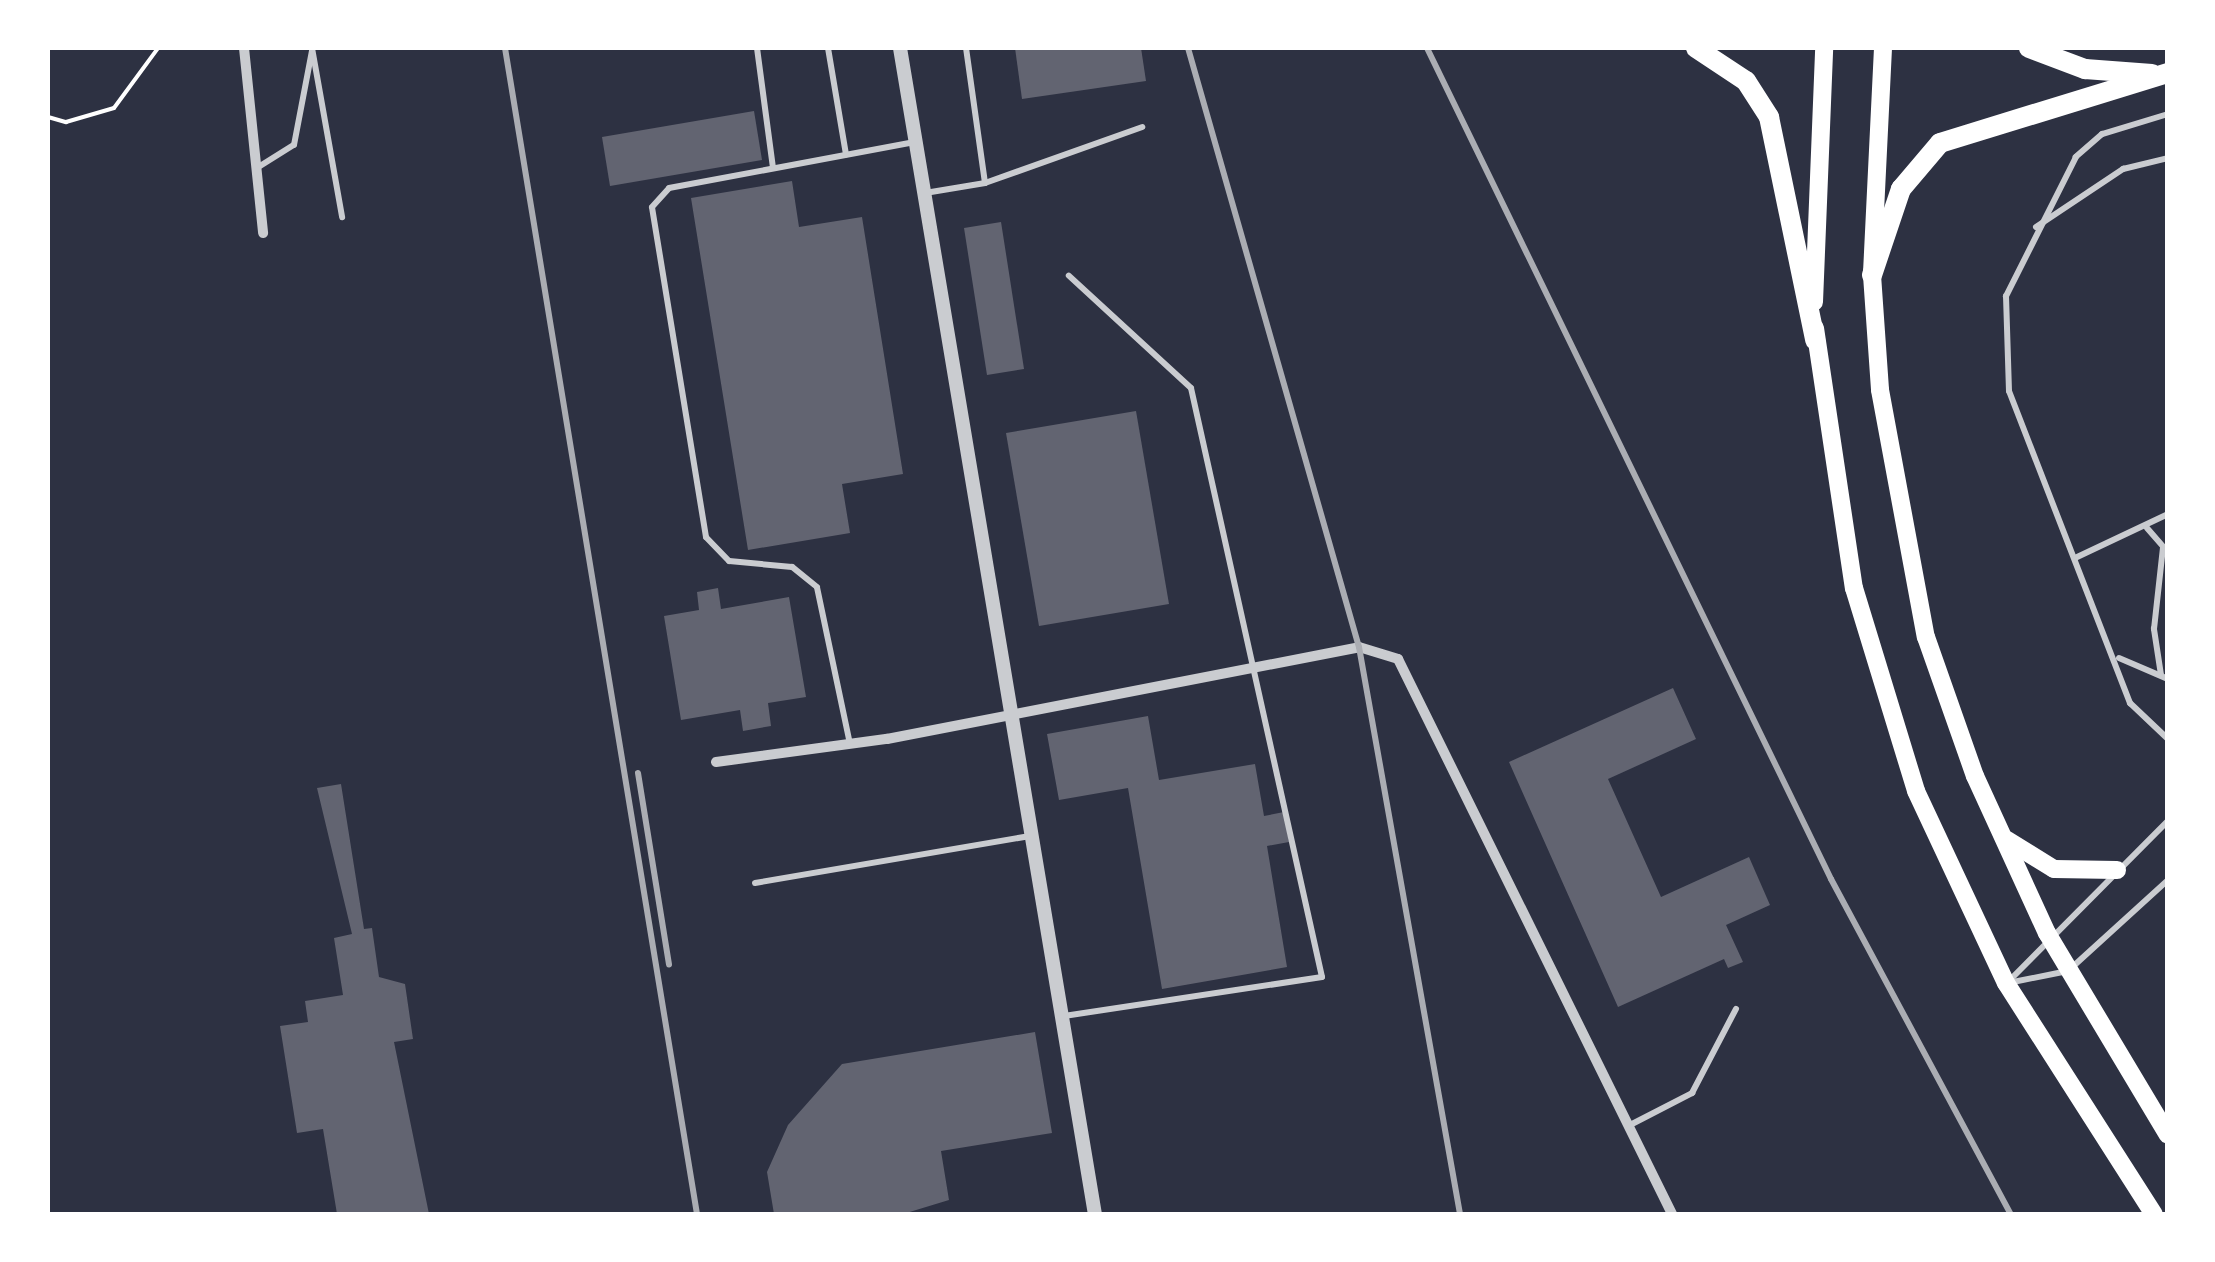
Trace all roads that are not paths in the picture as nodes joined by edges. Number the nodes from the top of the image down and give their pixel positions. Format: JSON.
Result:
{"nodes":[{"id":1,"x":244,"y":48,"type":"edge"},
{"id":2,"x":312,"y":48,"type":"edge"},
{"id":3,"x":758,"y":48,"type":"edge"},
{"id":4,"x":828,"y":48,"type":"edge"},
{"id":5,"x":900,"y":48,"type":"edge"},
{"id":6,"x":966,"y":48,"type":"edge"},
{"id":7,"x":1696,"y":48,"type":"edge"},
{"id":8,"x":1824,"y":48,"type":"edge"},
{"id":9,"x":1883,"y":48,"type":"edge"},
{"id":10,"x":2029,"y":48,"type":"edge"},
{"id":11,"x":2168,"y":73,"type":"edge"},
{"id":12,"x":2168,"y":114,"type":"edge"},
{"id":13,"x":1142,"y":127,"type":"dead end"},
{"id":14,"x":916,"y":142,"type":"junction"},
{"id":15,"x":846,"y":154,"type":"junction"},
{"id":16,"x":2168,"y":158,"type":"edge"},
{"id":17,"x":260,"y":166,"type":"junction"},
{"id":18,"x":773,"y":168,"type":"junction"},
{"id":19,"x":985,"y":184,"type":"junction"},
{"id":20,"x":924,"y":194,"type":"junction"},
{"id":21,"x":342,"y":216,"type":"dead end"},
{"id":22,"x":2032,"y":231,"type":"junction"},
{"id":23,"x":263,"y":233,"type":"dead end"},
{"id":24,"x":1872,"y":275,"type":"junction"},
{"id":25,"x":1069,"y":276,"type":"dead end"},
{"id":26,"x":1816,"y":340,"type":"junction"},
{"id":27,"x":2168,"y":514,"type":"edge"},
{"id":28,"x":2146,"y":528,"type":"junction"},
{"id":29,"x":2165,"y":549,"type":"edge"},
{"id":30,"x":2074,"y":558,"type":"junction"},
{"id":31,"x":2118,"y":658,"type":"junction"},
{"id":32,"x":1251,"y":668,"type":"junction"},
{"id":33,"x":2164,"y":677,"type":"edge"},
{"id":34,"x":1010,"y":716,"type":"junction"},
{"id":35,"x":2168,"y":740,"type":"edge"},
{"id":36,"x":850,"y":744,"type":"junction"},
{"id":37,"x":716,"y":762,"type":"dead end"},
{"id":38,"x":2168,"y":820,"type":"edge"},
{"id":39,"x":1031,"y":836,"type":"junction"},
{"id":40,"x":2003,"y":836,"type":"junction"},
{"id":41,"x":2118,"y":870,"type":"junction"},
{"id":42,"x":2168,"y":880,"type":"edge"},
{"id":43,"x":755,"y":883,"type":"dead end"},
{"id":44,"x":2047,"y":933,"type":"junction"},
{"id":45,"x":2068,"y":971,"type":"junction"},
{"id":46,"x":2006,"y":983,"type":"junction"},
{"id":47,"x":1736,"y":1008,"type":"dead end"},
{"id":48,"x":1062,"y":1016,"type":"junction"},
{"id":49,"x":1632,"y":1124,"type":"junction"},
{"id":50,"x":2168,"y":1135,"type":"edge"},
{"id":51,"x":1095,"y":1214,"type":"edge"},
{"id":52,"x":1672,"y":1214,"type":"edge"},
{"id":53,"x":2154,"y":1214,"type":"edge"}],
"edges":[{"from":1,"to":17,"type":"street"},
{"from":2,"to":17,"type":"lane"},
{"from":2,"to":21,"type":"lane"},
{"from":3,"to":18,"type":"lane"},
{"from":4,"to":15,"type":"lane"},
{"from":5,"to":14,"type":"street"},
{"from":6,"to":19,"type":"lane"},
{"from":7,"to":26,"type":"highway"},
{"from":8,"to":26,"type":"main road"},
{"from":9,"to":24,"type":"main road"},
{"from":10,"to":11,"type":"highway"},
{"from":11,"to":24,"type":"highway"},
{"from":12,"to":22,"type":"lane"},
{"from":13,"to":19,"type":"lane"},
{"from":14,"to":15,"type":"lane"},
{"from":14,"to":20,"type":"street"},
{"from":15,"to":18,"type":"lane"},
{"from":16,"to":22,"type":"lane"},
{"from":17,"to":23,"type":"street"},
{"from":18,"to":36,"type":"lane"},
{"from":19,"to":20,"type":"lane"},
{"from":20,"to":34,"type":"street"},
{"from":22,"to":30,"type":"lane"},
{"from":24,"to":40,"type":"main road"},
{"from":25,"to":32,"type":"lane"},
{"from":26,"to":46,"type":"main road"},
{"from":27,"to":28,"type":"lane"},
{"from":28,"to":29,"type":"lane"},
{"from":28,"to":30,"type":"lane"},
{"from":29,"to":33,"type":"lane"},
{"from":30,"to":31,"type":"lane"},
{"from":31,"to":33,"type":"lane"},
{"from":31,"to":35,"type":"lane"},
{"from":32,"to":34,"type":"street"},
{"from":32,"to":48,"type":"lane"},
{"from":32,"to":49,"type":"street"},
{"from":34,"to":36,"type":"street"},
{"from":34,"to":39,"type":"street"},
{"from":36,"to":37,"type":"street"},
{"from":38,"to":41,"type":"lane"},
{"from":39,"to":43,"type":"lane"},
{"from":39,"to":48,"type":"street"},
{"from":40,"to":41,"type":"main road"},
{"from":40,"to":44,"type":"main road"},
{"from":41,"to":44,"type":"lane"},
{"from":42,"to":45,"type":"lane"},
{"from":44,"to":45,"type":"main road"},
{"from":44,"to":46,"type":"lane"},
{"from":45,"to":46,"type":"lane"},
{"from":45,"to":50,"type":"main road"},
{"from":46,"to":53,"type":"main road"},
{"from":47,"to":49,"type":"lane"},
{"from":48,"to":51,"type":"street"},
{"from":49,"to":52,"type":"street"}]}
